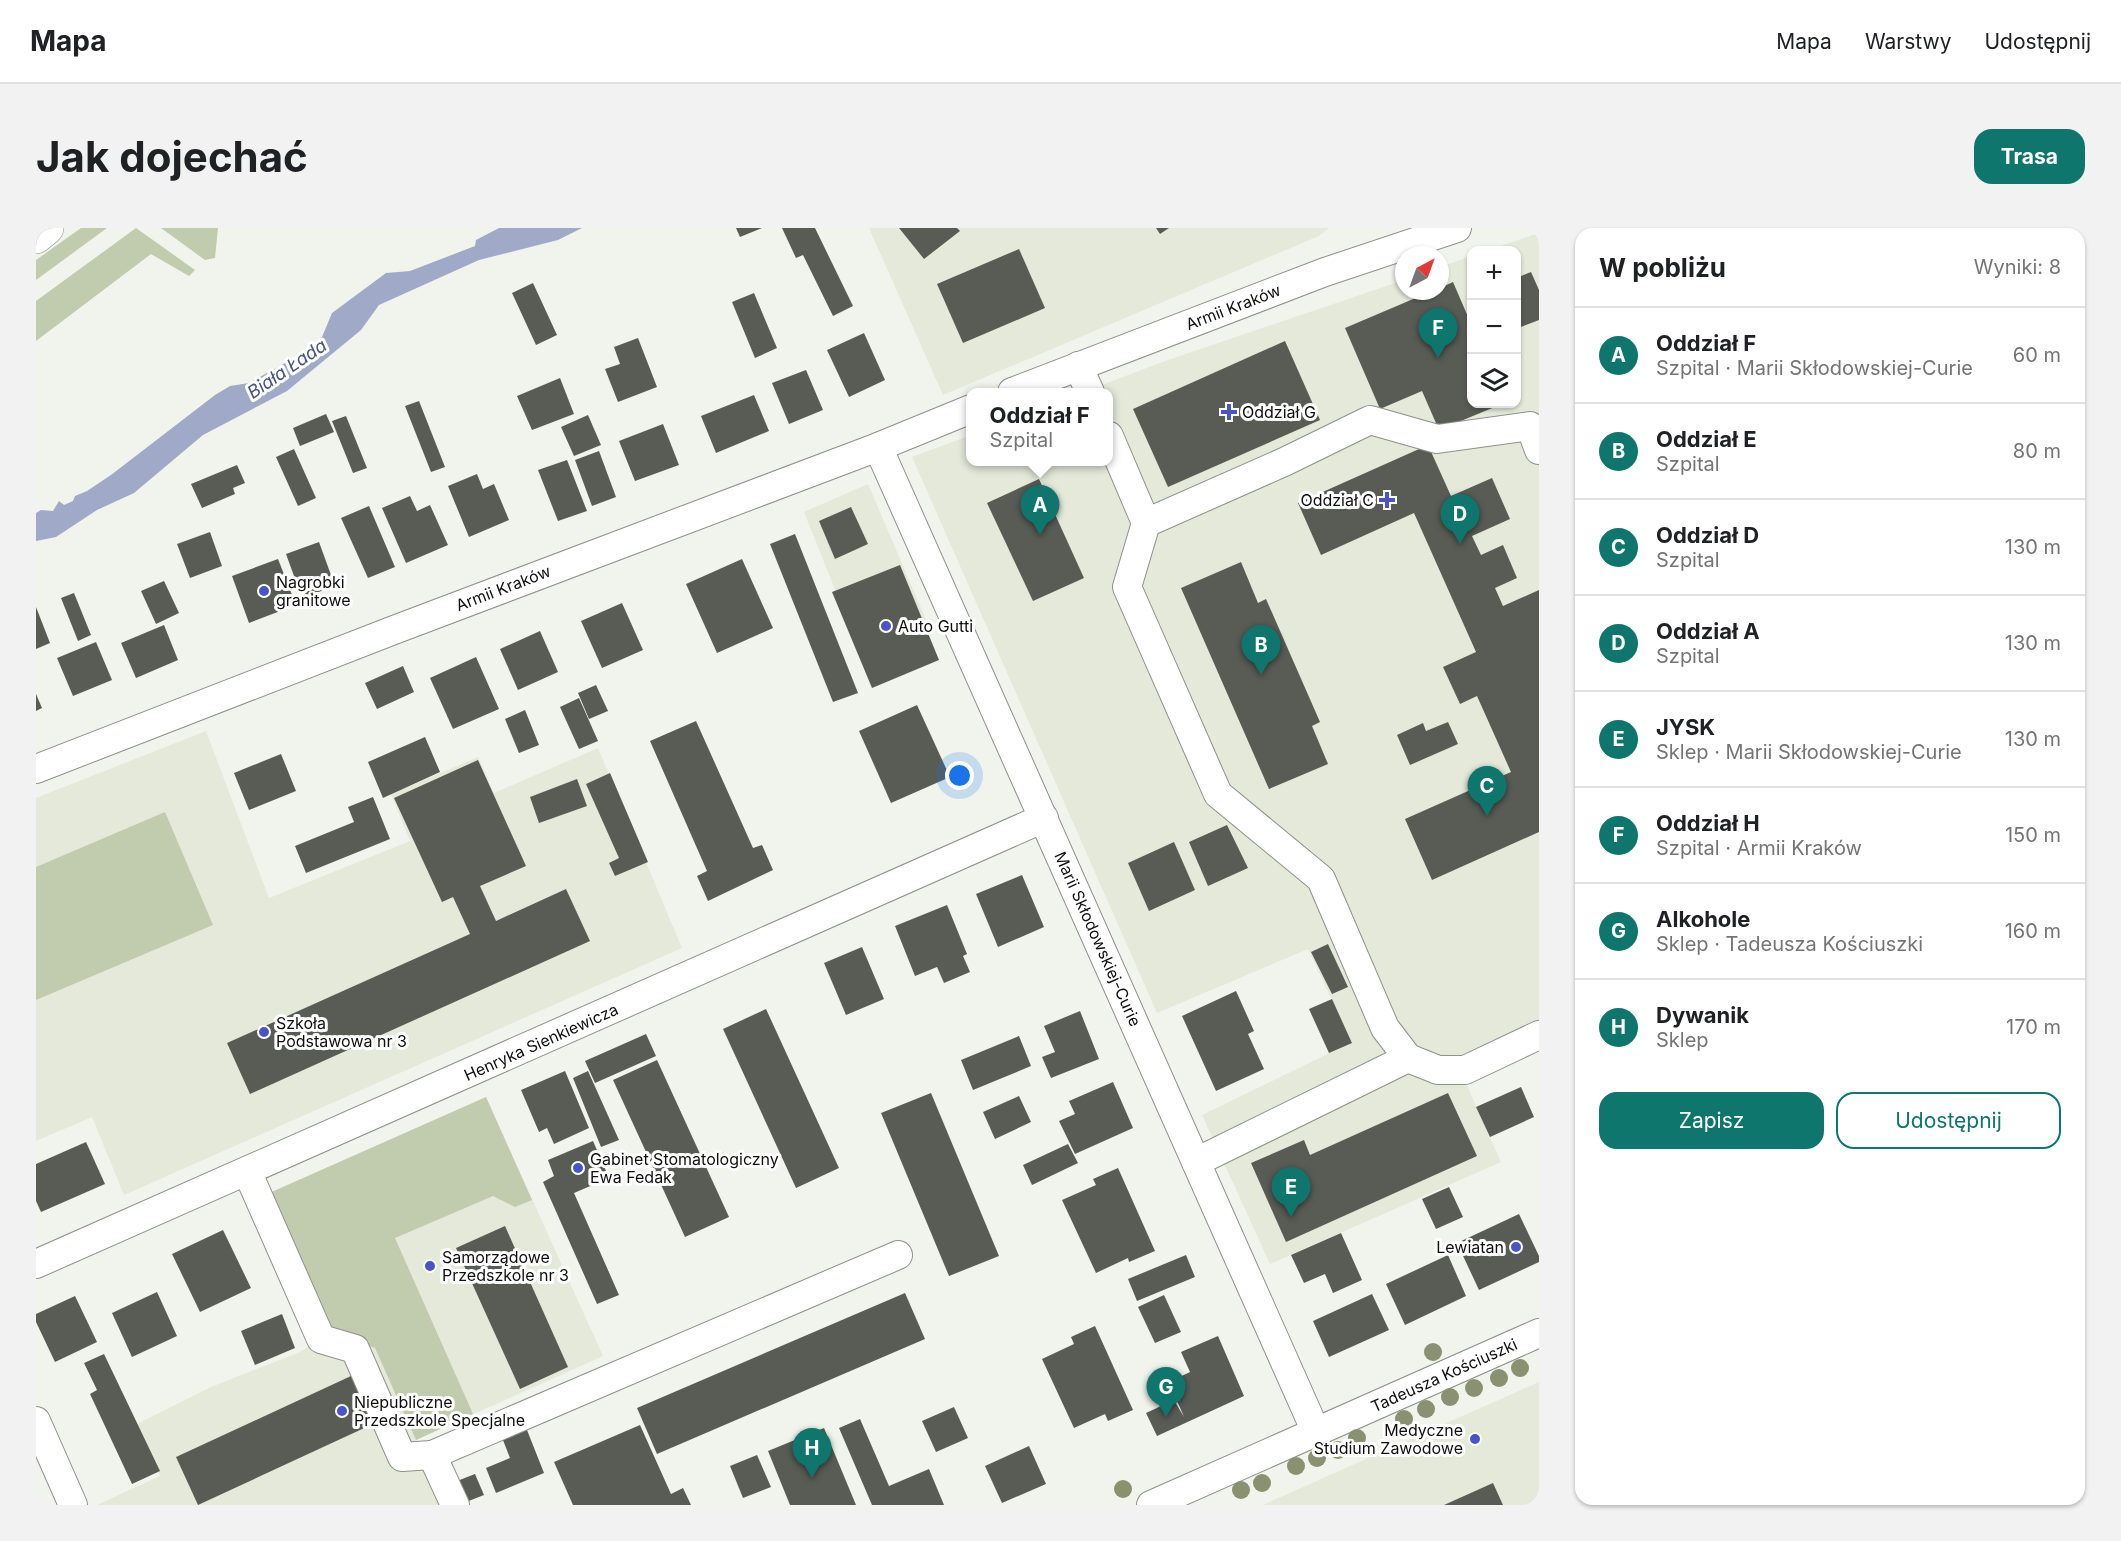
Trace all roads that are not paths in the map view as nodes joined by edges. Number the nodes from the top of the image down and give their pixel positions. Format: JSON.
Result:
{"nodes":[{"id":1,"x":47,"y":228,"type":"edge"},
{"id":2,"x":1457,"y":228,"type":"edge"},
{"id":3,"x":36,"y":237,"type":"edge"},
{"id":4,"x":1078,"y":366,"type":"junction"},
{"id":5,"x":1024,"y":388,"type":"edge"},
{"id":6,"x":1088,"y":388,"type":"edge"},
{"id":7,"x":966,"y":411,"type":"edge"},
{"id":8,"x":1113,"y":445,"type":"edge"},
{"id":9,"x":878,"y":447,"type":"junction"},
{"id":10,"x":1539,"y":450,"type":"edge"},
{"id":11,"x":1146,"y":523,"type":"junction"},
{"id":12,"x":36,"y":769,"type":"edge"},
{"id":13,"x":1044,"y":818,"type":"junction"},
{"id":14,"x":1539,"y":1035,"type":"edge"},
{"id":15,"x":1408,"y":1058,"type":"junction"},
{"id":16,"x":1196,"y":1162,"type":"junction"},
{"id":17,"x":247,"y":1171,"type":"junction"},
{"id":18,"x":898,"y":1255,"type":"dead end"},
{"id":19,"x":36,"y":1264,"type":"edge"},
{"id":20,"x":1539,"y":1333,"type":"edge"},
{"id":21,"x":36,"y":1421,"type":"edge"},
{"id":22,"x":1316,"y":1432,"type":"junction"},
{"id":23,"x":432,"y":1455,"type":"junction"},
{"id":24,"x":73,"y":1505,"type":"edge"},
{"id":25,"x":455,"y":1505,"type":"edge"},
{"id":26,"x":1151,"y":1505,"type":"edge"}],
"edges":[{"from":1,"to":3,"type":"main road"},
{"from":2,"to":4,"type":"street","name":"Armii Kraków"},
{"from":4,"to":5,"type":"street","name":"Armii Kraków"},
{"from":4,"to":6,"type":"street"},
{"from":7,"to":9,"type":"street","name":"Armii Kraków"},
{"from":8,"to":11,"type":"street"},
{"from":9,"to":12,"type":"street","name":"Armii Kraków"},
{"from":9,"to":13,"type":"street","name":"Marii Skłodowskiej-Curie"},
{"from":10,"to":11,"type":"street"},
{"from":11,"to":15,"type":"street"},
{"from":13,"to":16,"type":"street","name":"Marii Skłodowskiej-Curie"},
{"from":13,"to":17,"type":"street","name":"Henryka Sienkiewicza"},
{"from":14,"to":15,"type":"street"},
{"from":15,"to":16,"type":"street"},
{"from":16,"to":22,"type":"street","name":"Marii Skłodowskiej-Curie"},
{"from":17,"to":19,"type":"street","name":"Henryka Sienkiewicza"},
{"from":17,"to":23,"type":"street"},
{"from":18,"to":23,"type":"street"},
{"from":20,"to":22,"type":"street","name":"Tadeusza Kościuszki"},
{"from":21,"to":24,"type":"street"},
{"from":22,"to":26,"type":"street","name":"Tadeusza Kościuszki"},
{"from":23,"to":25,"type":"street"}]}
